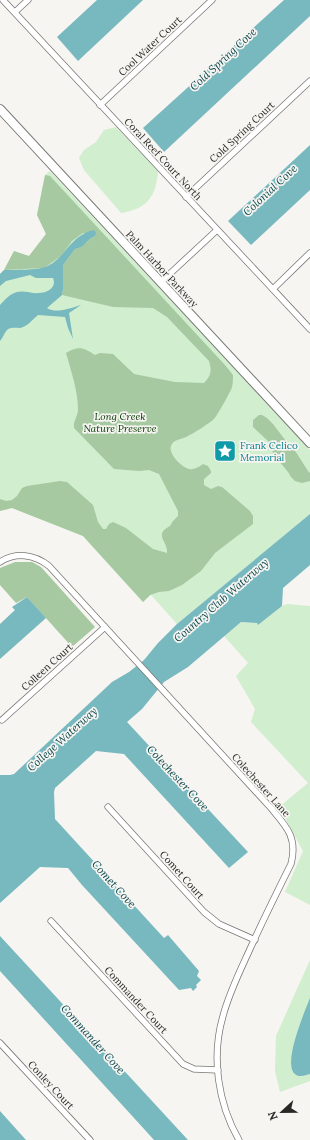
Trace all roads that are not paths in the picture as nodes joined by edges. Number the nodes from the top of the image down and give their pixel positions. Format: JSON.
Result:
{"nodes":[{"id":1,"x":3,"y":0,"type":"edge"},
{"id":2,"x":28,"y":0,"type":"edge"},
{"id":3,"x":212,"y":0,"type":"edge"},
{"id":4,"x":15,"y":12,"type":"junction"},
{"id":5,"x":310,"y":81,"type":"edge"},
{"id":6,"x":100,"y":105,"type":"junction"},
{"id":7,"x":0,"y":109,"type":"edge"},
{"id":8,"x":186,"y":196,"type":"junction"},
{"id":9,"x":217,"y":230,"type":"junction"},
{"id":10,"x":310,"y":254,"type":"edge"},
{"id":11,"x":161,"y":282,"type":"junction"},
{"id":12,"x":273,"y":289,"type":"junction"},
{"id":13,"x":310,"y":329,"type":"edge"},
{"id":14,"x":310,"y":443,"type":"edge"},
{"id":15,"x":0,"y":562,"type":"edge"},
{"id":16,"x":105,"y":627,"type":"junction"},
{"id":17,"x":2,"y":720,"type":"dead end"},
{"id":18,"x":108,"y":807,"type":"dead end"},
{"id":19,"x":51,"y":921,"type":"dead end"},
{"id":20,"x":254,"y":940,"type":"junction"},
{"id":21,"x":0,"y":1042,"type":"edge"},
{"id":22,"x":218,"y":1070,"type":"junction"},
{"id":23,"x":90,"y":1140,"type":"edge"},
{"id":24,"x":239,"y":1140,"type":"edge"}],
"edges":[{"from":1,"to":4,"type":"street","name":"Coral Reef Court North"},
{"from":2,"to":4,"type":"street"},
{"from":3,"to":6,"type":"street","name":"Cool Water Court"},
{"from":4,"to":6,"type":"street","name":"Coral Reef Court North"},
{"from":5,"to":8,"type":"street","name":"Cold Spring Court"},
{"from":6,"to":8,"type":"street","name":"Coral Reef Court North"},
{"from":7,"to":11,"type":"street","name":"Palm Harbor Parkway"},
{"from":8,"to":9,"type":"street","name":"Coral Reef Court North"},
{"from":9,"to":11,"type":"street"},
{"from":9,"to":12,"type":"street","name":"Coral Reef Court North"},
{"from":10,"to":12,"type":"street"},
{"from":11,"to":14,"type":"street","name":"Palm Harbor Parkway"},
{"from":12,"to":13,"type":"street","name":"Coral Reef Court North"},
{"from":15,"to":16,"type":"street","name":"Colechester Lane"},
{"from":16,"to":17,"type":"street","name":"Colleen Court"},
{"from":16,"to":20,"type":"street","name":"Colechester Lane"},
{"from":18,"to":20,"type":"street","name":"Comet Court"},
{"from":19,"to":22,"type":"street","name":"Commander Court"},
{"from":20,"to":22,"type":"street","name":"Colechester Lane"},
{"from":21,"to":23,"type":"street","name":"Conley Court"},
{"from":22,"to":24,"type":"street","name":"Colechester Lane"}]}
